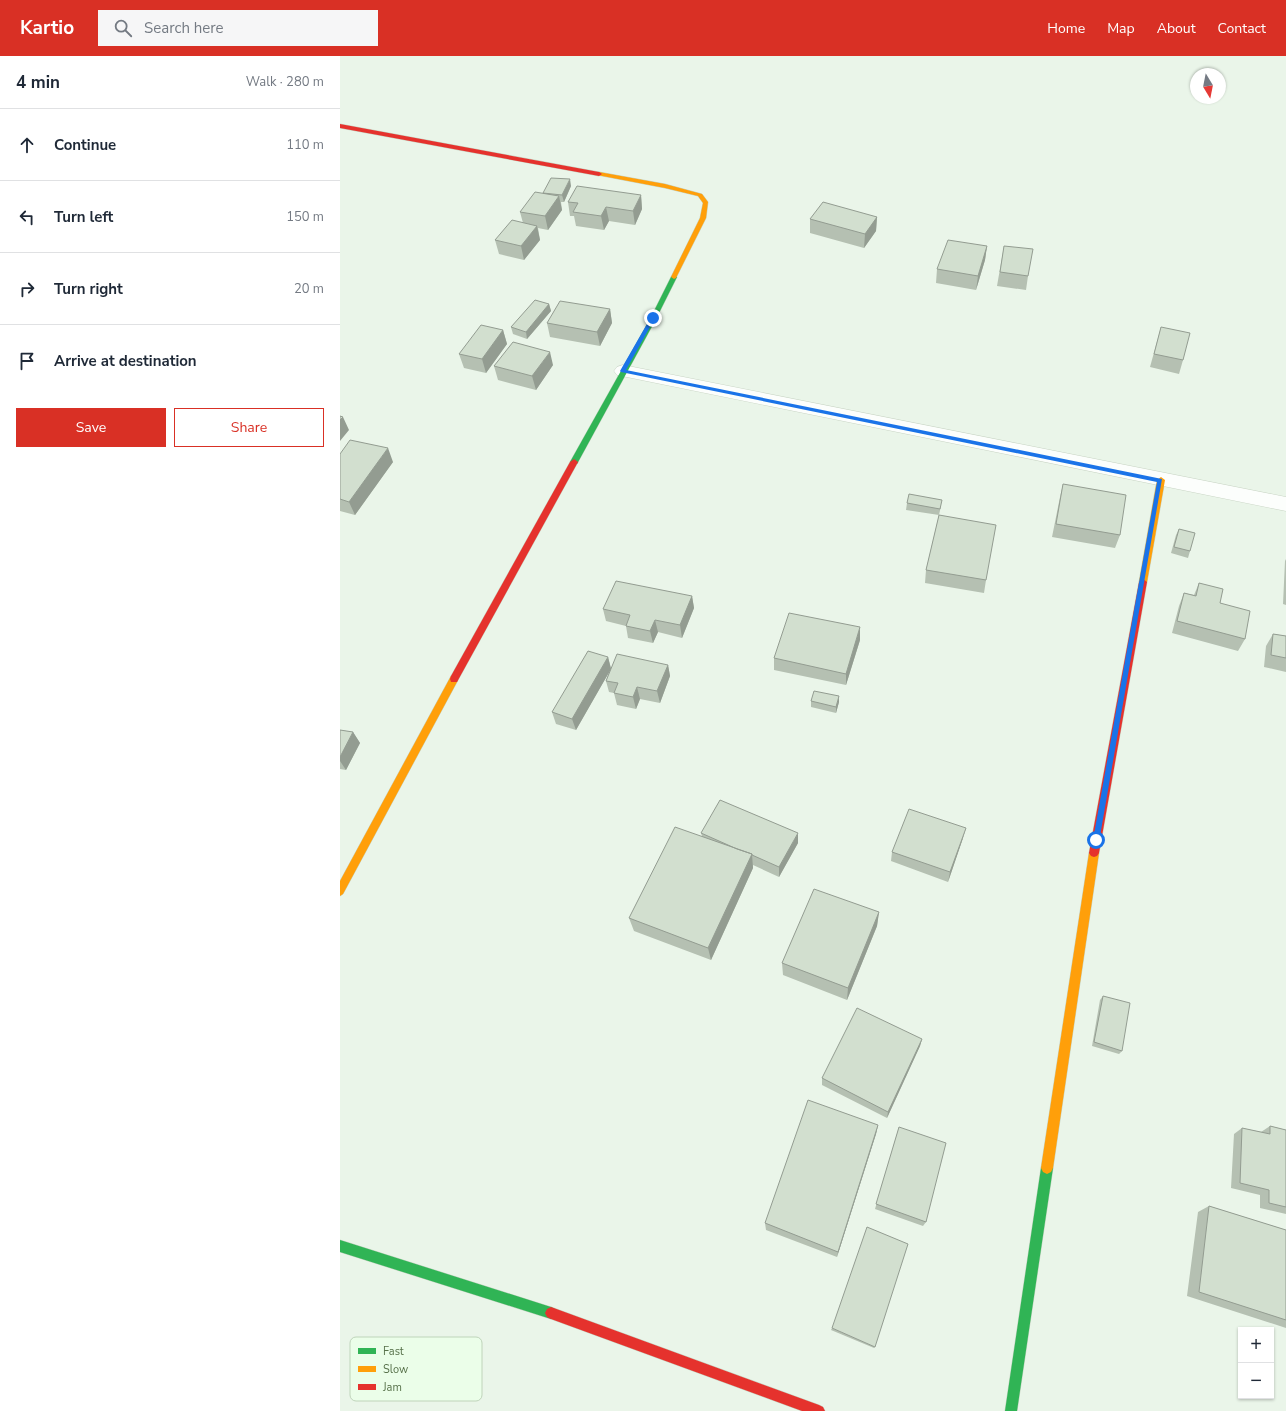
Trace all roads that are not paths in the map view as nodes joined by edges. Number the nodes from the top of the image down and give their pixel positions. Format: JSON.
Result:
{"nodes":[{"id":1,"x":340,"y":126,"type":"edge"},
{"id":2,"x":623,"y":371,"type":"junction"},
{"id":3,"x":1160,"y":480,"type":"junction"},
{"id":4,"x":1286,"y":504,"type":"edge"},
{"id":5,"x":340,"y":890,"type":"edge"},
{"id":6,"x":340,"y":1246,"type":"edge"},
{"id":7,"x":819,"y":1411,"type":"edge"},
{"id":8,"x":1011,"y":1411,"type":"edge"}],
"edges":[{"from":1,"to":2,"type":"street"},
{"from":2,"to":3,"type":"street"},
{"from":2,"to":5,"type":"street"},
{"from":3,"to":4,"type":"street"},
{"from":3,"to":8,"type":"street"},
{"from":6,"to":7,"type":"street"}]}
